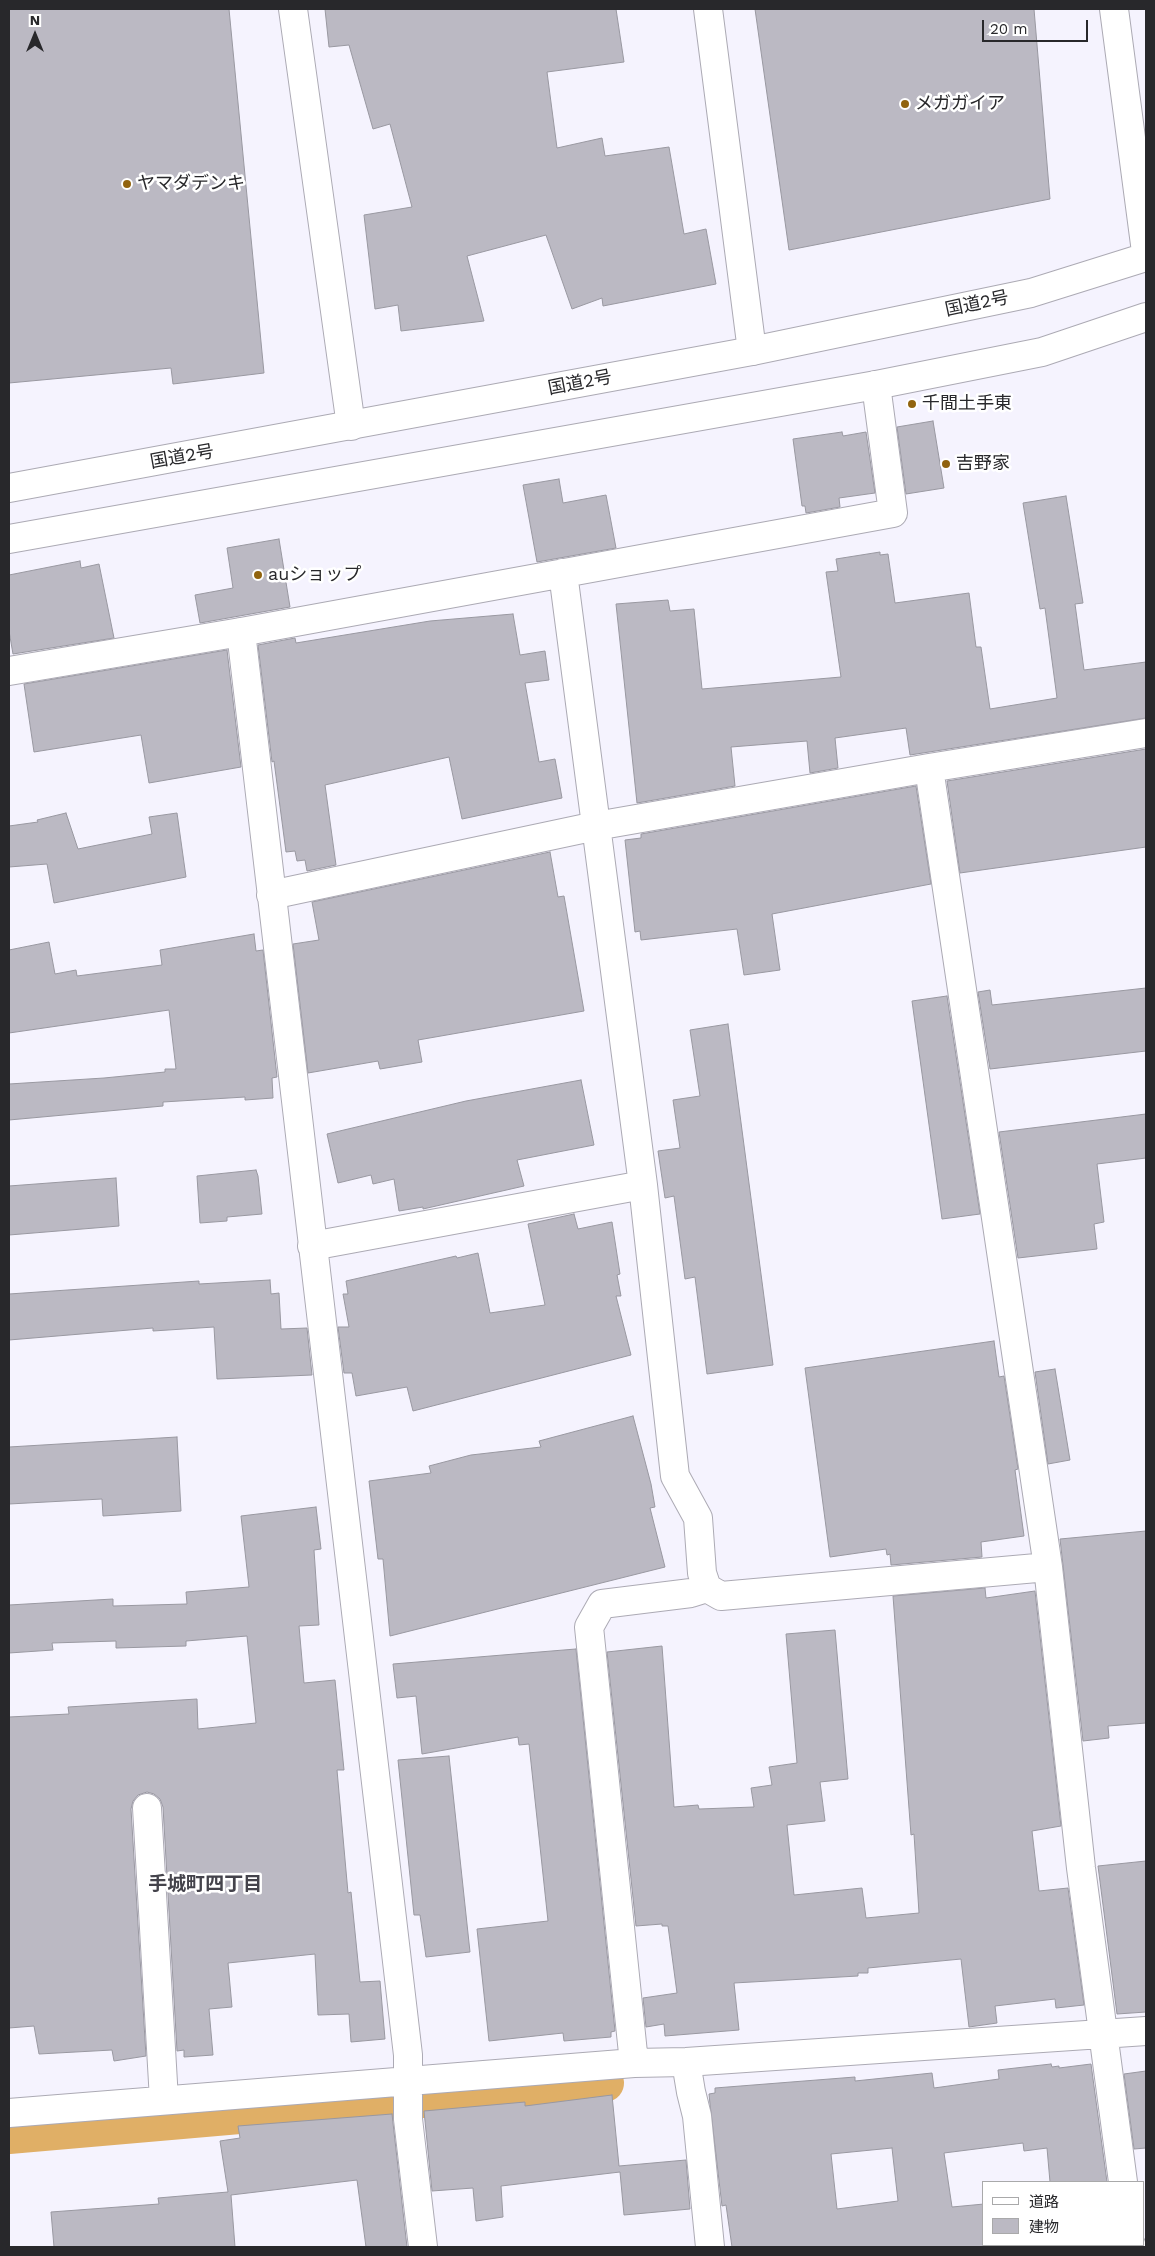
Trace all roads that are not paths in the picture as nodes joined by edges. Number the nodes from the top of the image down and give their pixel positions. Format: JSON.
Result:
{"nodes":[{"id":1,"x":294,"y":9,"type":"edge"},
{"id":2,"x":708,"y":9,"type":"edge"},
{"id":3,"x":1114,"y":9,"type":"edge"},
{"id":4,"x":1146,"y":252,"type":"edge"},
{"id":5,"x":1146,"y":257,"type":"edge"},
{"id":6,"x":1146,"y":317,"type":"edge"},
{"id":7,"x":752,"y":351,"type":"junction"},
{"id":8,"x":876,"y":385,"type":"junction"},
{"id":9,"x":351,"y":426,"type":"junction"},
{"id":10,"x":9,"y":488,"type":"edge"},
{"id":11,"x":9,"y":539,"type":"edge"},
{"id":12,"x":564,"y":573,"type":"junction"},
{"id":13,"x":241,"y":632,"type":"junction"},
{"id":14,"x":9,"y":671,"type":"edge"},
{"id":15,"x":1146,"y":733,"type":"edge"},
{"id":16,"x":930,"y":768,"type":"junction"},
{"id":17,"x":596,"y":826,"type":"junction"},
{"id":18,"x":271,"y":895,"type":"junction"},
{"id":19,"x":643,"y":1185,"type":"junction"},
{"id":20,"x":312,"y":1246,"type":"junction"},
{"id":21,"x":1048,"y":1567,"type":"junction"},
{"id":22,"x":707,"y":1588,"type":"junction"},
{"id":23,"x":147,"y":1808,"type":"dead end"},
{"id":24,"x":1146,"y":2031,"type":"edge"},
{"id":25,"x":1104,"y":2033,"type":"junction"},
{"id":26,"x":686,"y":2062,"type":"junction"},
{"id":27,"x":634,"y":2063,"type":"junction"},
{"id":28,"x":409,"y":2082,"type":"junction"},
{"id":29,"x":164,"y":2100,"type":"junction"},
{"id":30,"x":9,"y":2113,"type":"edge"},
{"id":31,"x":1123,"y":2181,"type":"edge"},
{"id":32,"x":423,"y":2247,"type":"edge"},
{"id":33,"x":710,"y":2247,"type":"edge"}],
"edges":[{"from":1,"to":9,"type":"main road"},
{"from":2,"to":7,"type":"main road"},
{"from":3,"to":4,"type":"main road"},
{"from":5,"to":7,"type":"main road","name":"国道2号"},
{"from":6,"to":8,"type":"main road"},
{"from":7,"to":9,"type":"main road","name":"国道2号"},
{"from":8,"to":11,"type":"main road"},
{"from":8,"to":12,"type":"main road"},
{"from":9,"to":10,"type":"main road","name":"国道2号"},
{"from":12,"to":13,"type":"main road"},
{"from":12,"to":17,"type":"main road"},
{"from":13,"to":14,"type":"main road"},
{"from":13,"to":18,"type":"main road"},
{"from":15,"to":16,"type":"main road"},
{"from":16,"to":17,"type":"main road"},
{"from":16,"to":21,"type":"main road"},
{"from":17,"to":18,"type":"main road"},
{"from":17,"to":19,"type":"main road"},
{"from":18,"to":20,"type":"main road"},
{"from":19,"to":20,"type":"main road"},
{"from":19,"to":22,"type":"main road"},
{"from":20,"to":28,"type":"main road"},
{"from":21,"to":22,"type":"main road"},
{"from":21,"to":25,"type":"main road"},
{"from":22,"to":27,"type":"main road"},
{"from":23,"to":29,"type":"main road"},
{"from":24,"to":25,"type":"main road"},
{"from":25,"to":26,"type":"main road"},
{"from":25,"to":31,"type":"main road"},
{"from":26,"to":27,"type":"main road"},
{"from":26,"to":33,"type":"main road"},
{"from":27,"to":28,"type":"main road"},
{"from":28,"to":29,"type":"main road"},
{"from":28,"to":32,"type":"main road"},
{"from":29,"to":30,"type":"main road"}]}
